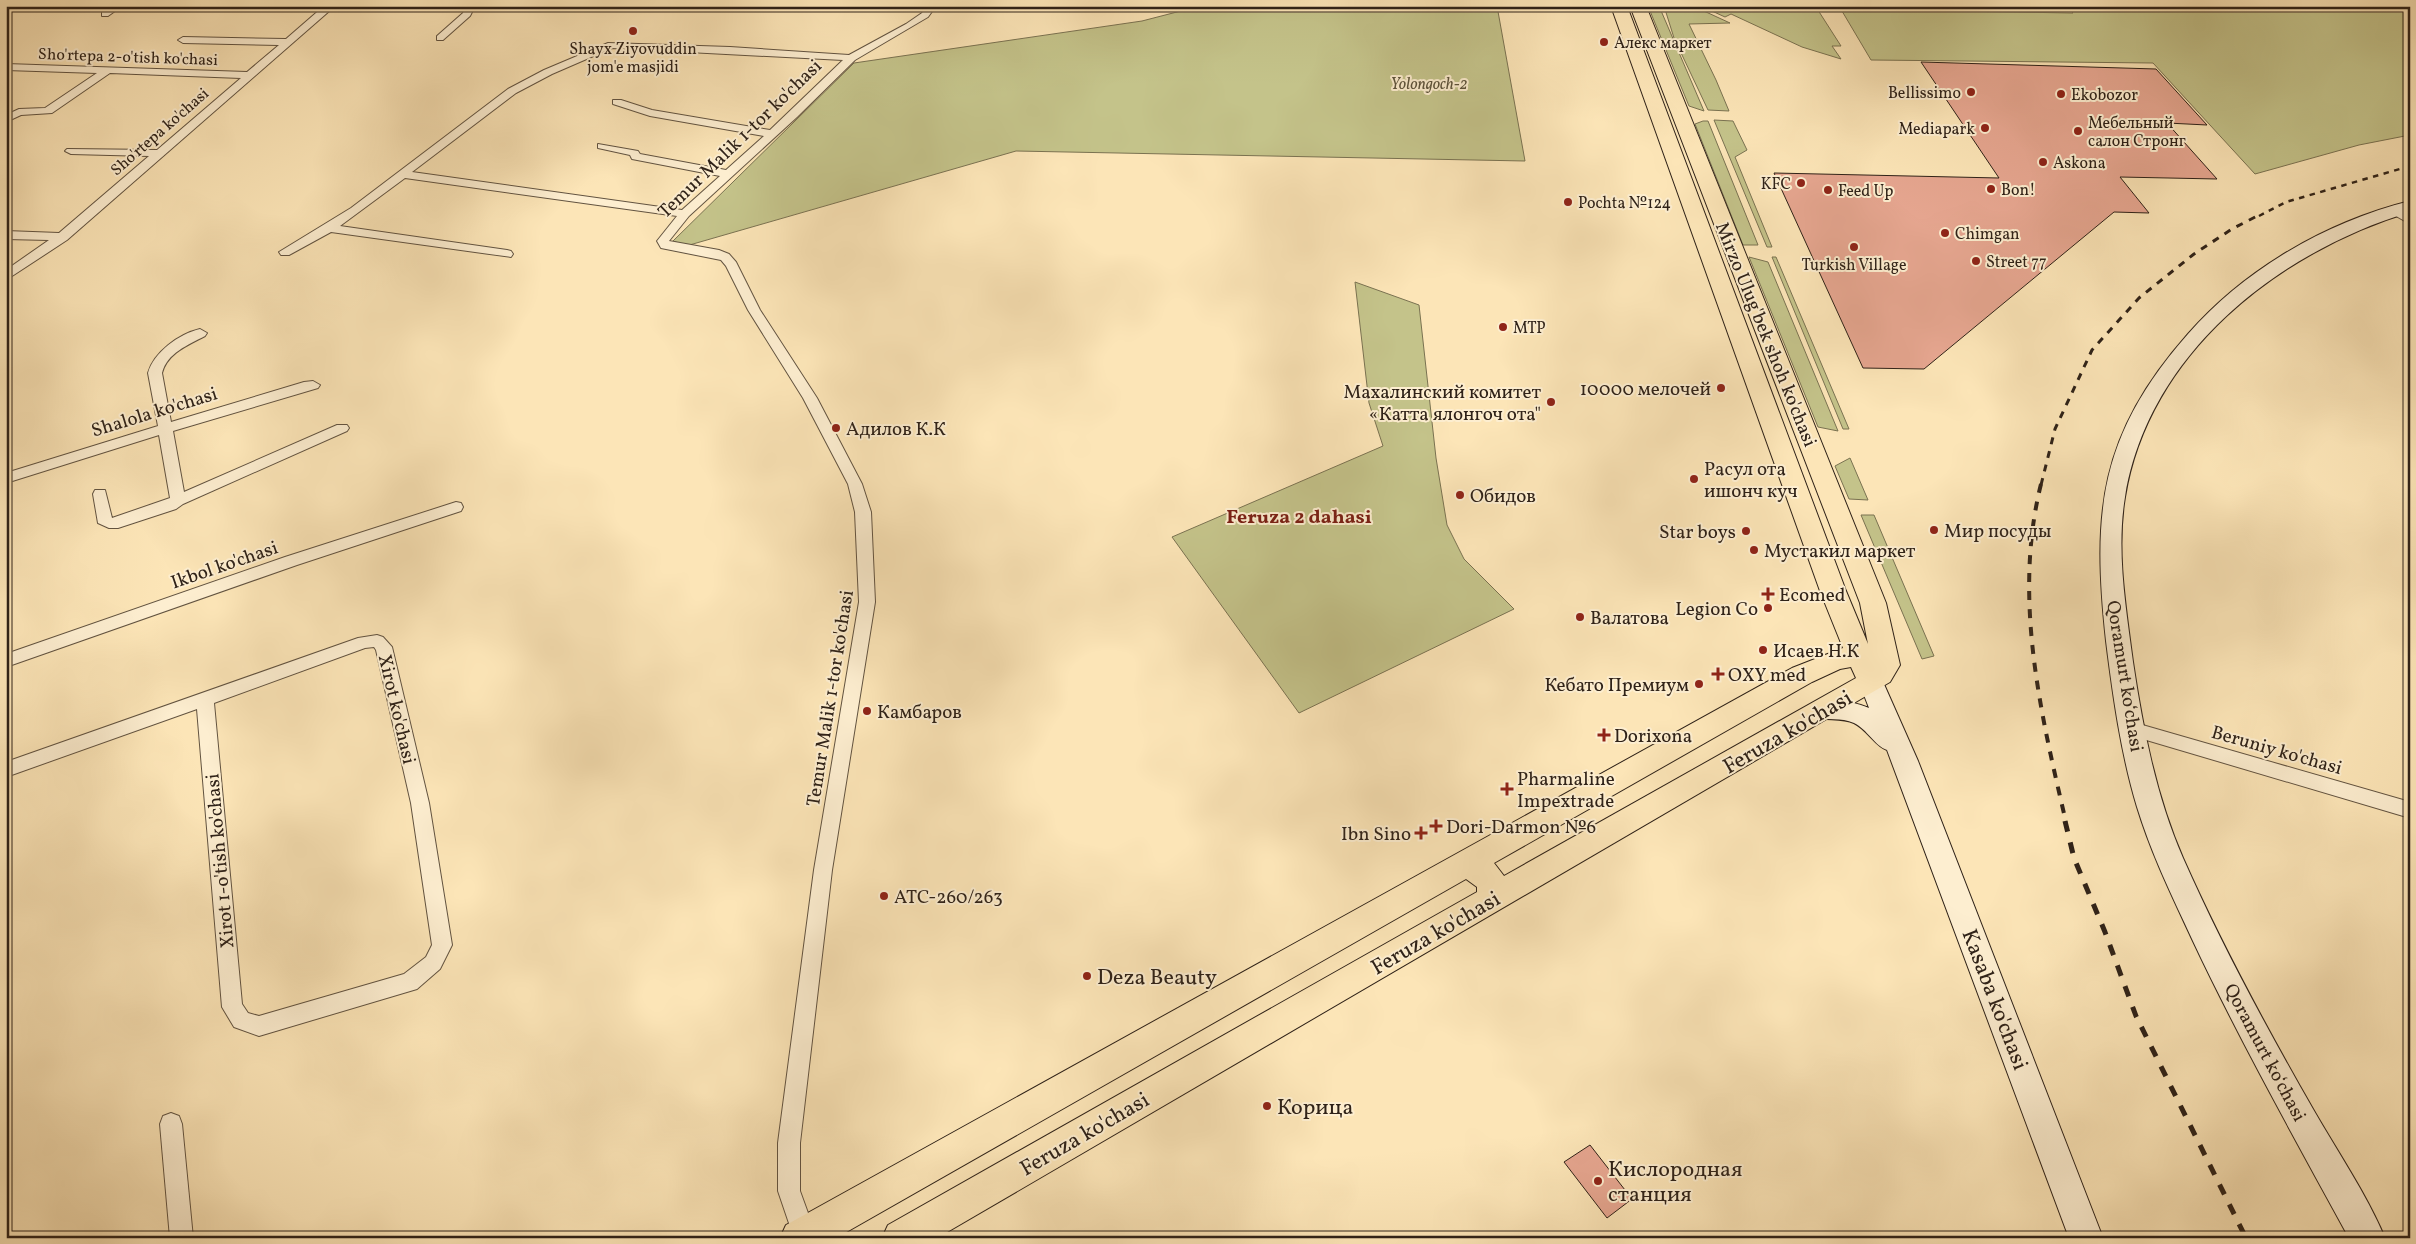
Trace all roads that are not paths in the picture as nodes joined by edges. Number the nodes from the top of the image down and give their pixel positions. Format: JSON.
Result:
{"nodes":[{"id":1,"x":117,"y":6,"type":"edge"},
{"id":2,"x":330,"y":6,"type":"edge"},
{"id":3,"x":470,"y":6,"type":"edge"},
{"id":4,"x":931,"y":6,"type":"edge"},
{"id":5,"x":1619,"y":6,"type":"edge"},
{"id":6,"x":1638,"y":6,"type":"edge"},
{"id":7,"x":105,"y":14,"type":"dead end"},
{"id":8,"x":440,"y":38,"type":"dead end"},
{"id":9,"x":183,"y":40,"type":"dead end"},
{"id":10,"x":289,"y":42,"type":"junction"},
{"id":11,"x":851,"y":58,"type":"junction"},
{"id":12,"x":1640,"y":63,"type":"junction"},
{"id":13,"x":1660,"y":64,"type":"junction"},
{"id":14,"x":6,"y":67,"type":"edge"},
{"id":15,"x":108,"y":70,"type":"junction"},
{"id":16,"x":249,"y":74,"type":"junction"},
{"id":17,"x":617,"y":102,"type":"dead end"},
{"id":18,"x":6,"y":119,"type":"edge"},
{"id":19,"x":772,"y":134,"type":"junction"},
{"id":20,"x":602,"y":146,"type":"dead end"},
{"id":21,"x":71,"y":151,"type":"dead end"},
{"id":22,"x":158,"y":153,"type":"junction"},
{"id":23,"x":403,"y":174,"type":"junction"},
{"id":24,"x":727,"y":174,"type":"junction"},
{"id":25,"x":2404,"y":212,"type":"edge"},
{"id":26,"x":685,"y":214,"type":"junction"},
{"id":27,"x":329,"y":228,"type":"junction"},
{"id":28,"x":6,"y":235,"type":"edge"},
{"id":29,"x":62,"y":237,"type":"junction"},
{"id":30,"x":284,"y":252,"type":"dead end"},
{"id":31,"x":507,"y":254,"type":"dead end"},
{"id":32,"x":6,"y":276,"type":"edge"},
{"id":33,"x":200,"y":334,"type":"dead end"},
{"id":34,"x":313,"y":385,"type":"dead end"},
{"id":35,"x":342,"y":428,"type":"dead end"},
{"id":36,"x":164,"y":429,"type":"junction"},
{"id":37,"x":6,"y":478,"type":"edge"},
{"id":38,"x":100,"y":494,"type":"dead end"},
{"id":39,"x":178,"y":500,"type":"junction"},
{"id":40,"x":456,"y":507,"type":"dead end"},
{"id":41,"x":1864,"y":654,"type":"junction"},
{"id":42,"x":6,"y":661,"type":"edge"},
{"id":43,"x":205,"y":699,"type":"junction"},
{"id":44,"x":1822,"y":710,"type":"junction"},
{"id":45,"x":2136,"y":730,"type":"junction"},
{"id":46,"x":1905,"y":761,"type":"junction"},
{"id":47,"x":6,"y":770,"type":"edge"},
{"id":48,"x":2410,"y":810,"type":"edge"},
{"id":49,"x":1463,"y":865,"type":"junction"},
{"id":50,"x":1490,"y":900,"type":"junction"},
{"id":51,"x":241,"y":1020,"type":"joint"},
{"id":52,"x":172,"y":1124,"type":"dead end"},
{"id":53,"x":802,"y":1236,"type":"edge"},
{"id":54,"x":182,"y":1238,"type":"edge"},
{"id":55,"x":901,"y":1238,"type":"edge"},
{"id":56,"x":2086,"y":1238,"type":"edge"},
{"id":57,"x":2368,"y":1238,"type":"edge"},
{"id":58,"x":2382,"y":1238,"type":"edge"}],
"edges":[{"from":1,"to":7,"type":"street"},
{"from":2,"to":10,"type":"street","name":"Sho'rtepa ko'chasi"},
{"from":3,"to":8,"type":"street"},
{"from":4,"to":11,"type":"street","name":"Temur Malik 1-tor ko'chasi"},
{"from":5,"to":12,"type":"main road","name":"Mirzo Ulug'bek shoh ko'chasi"},
{"from":6,"to":13,"type":"main road","name":"Mirzo Ulug'bek shoh ko'chasi"},
{"from":9,"to":10,"type":"street"},
{"from":10,"to":16,"type":"street","name":"Sho'rtepa ko'chasi"},
{"from":11,"to":19,"type":"street","name":"Temur Malik 1-tor ko'chasi"},
{"from":11,"to":23,"type":"street","name":"Temur Malik 1-tor ko'chasi"},
{"from":12,"to":13,"type":"main road"},
{"from":12,"to":41,"type":"main road","name":"Mirzo Ulug'bek shoh ko'chasi"},
{"from":13,"to":41,"type":"main road","name":"Mirzo Ulug'bek shoh ko'chasi"},
{"from":14,"to":15,"type":"street","name":"Sho'rtepa 2-o'tish ko'chasi"},
{"from":15,"to":16,"type":"street","name":"Sho'rtepa 2-o'tish ko'chasi"},
{"from":15,"to":18,"type":"street"},
{"from":16,"to":22,"type":"street","name":"Sho'rtepa ko'chasi"},
{"from":17,"to":19,"type":"street"},
{"from":19,"to":24,"type":"street","name":"Temur Malik 1-tor ko'chasi"},
{"from":20,"to":24,"type":"street"},
{"from":21,"to":22,"type":"street"},
{"from":22,"to":29,"type":"street","name":"Sho'rtepa ko'chasi"},
{"from":23,"to":26,"type":"street"},
{"from":23,"to":27,"type":"street","name":"Temur Malik 1-tor ko'chasi"},
{"from":24,"to":26,"type":"street","name":"Temur Malik 1-tor ko'chasi"},
{"from":25,"to":45,"type":"main road","name":"Qoramurt koʻchasi"},
{"from":26,"to":53,"type":"street","name":"Temur Malik 1-tor ko'chasi"},
{"from":27,"to":30,"type":"street","name":"Temur Malik 1-tor ko'chasi"},
{"from":27,"to":31,"type":"street"},
{"from":28,"to":29,"type":"street"},
{"from":29,"to":32,"type":"street","name":"Sho'rtepa ko'chasi"},
{"from":33,"to":36,"type":"street"},
{"from":34,"to":36,"type":"street","name":"Shalola ko'chasi"},
{"from":35,"to":39,"type":"street"},
{"from":36,"to":37,"type":"street","name":"Shalola ko'chasi"},
{"from":36,"to":39,"type":"street"},
{"from":38,"to":39,"type":"street"},
{"from":40,"to":42,"type":"street","name":"Ikbol ko'chasi"},
{"from":41,"to":44,"type":"main road","name":"Feruza ko'chasi"},
{"from":41,"to":46,"type":"main road","name":"Kasaba ko'chasi"},
{"from":41,"to":49,"type":"main road","name":"Feruza ko'chasi"},
{"from":43,"to":47,"type":"street","name":"Xirot ko'chasi"},
{"from":43,"to":51,"type":"street","name":"Xirot 1-o'tish ko'chasi"},
{"from":43,"to":51,"type":"street","name":"Xirot ko'chasi"},
{"from":44,"to":46,"type":"main road"},
{"from":44,"to":50,"type":"main road","name":"Feruza ko'chasi"},
{"from":45,"to":48,"type":"street","name":"Beruniy ko'chasi"},
{"from":45,"to":57,"type":"main road","name":"Qoramurt koʻchasi"},
{"from":45,"to":58,"type":"main road","name":"Qoramurt koʻchasi"},
{"from":46,"to":56,"type":"main road","name":"Kasaba ko'chasi"},
{"from":49,"to":50,"type":"main road"},
{"from":49,"to":53,"type":"main road","name":"Feruza ko'chasi"},
{"from":50,"to":55,"type":"main road","name":"Feruza ko'chasi"},
{"from":52,"to":54,"type":"street"}]}
